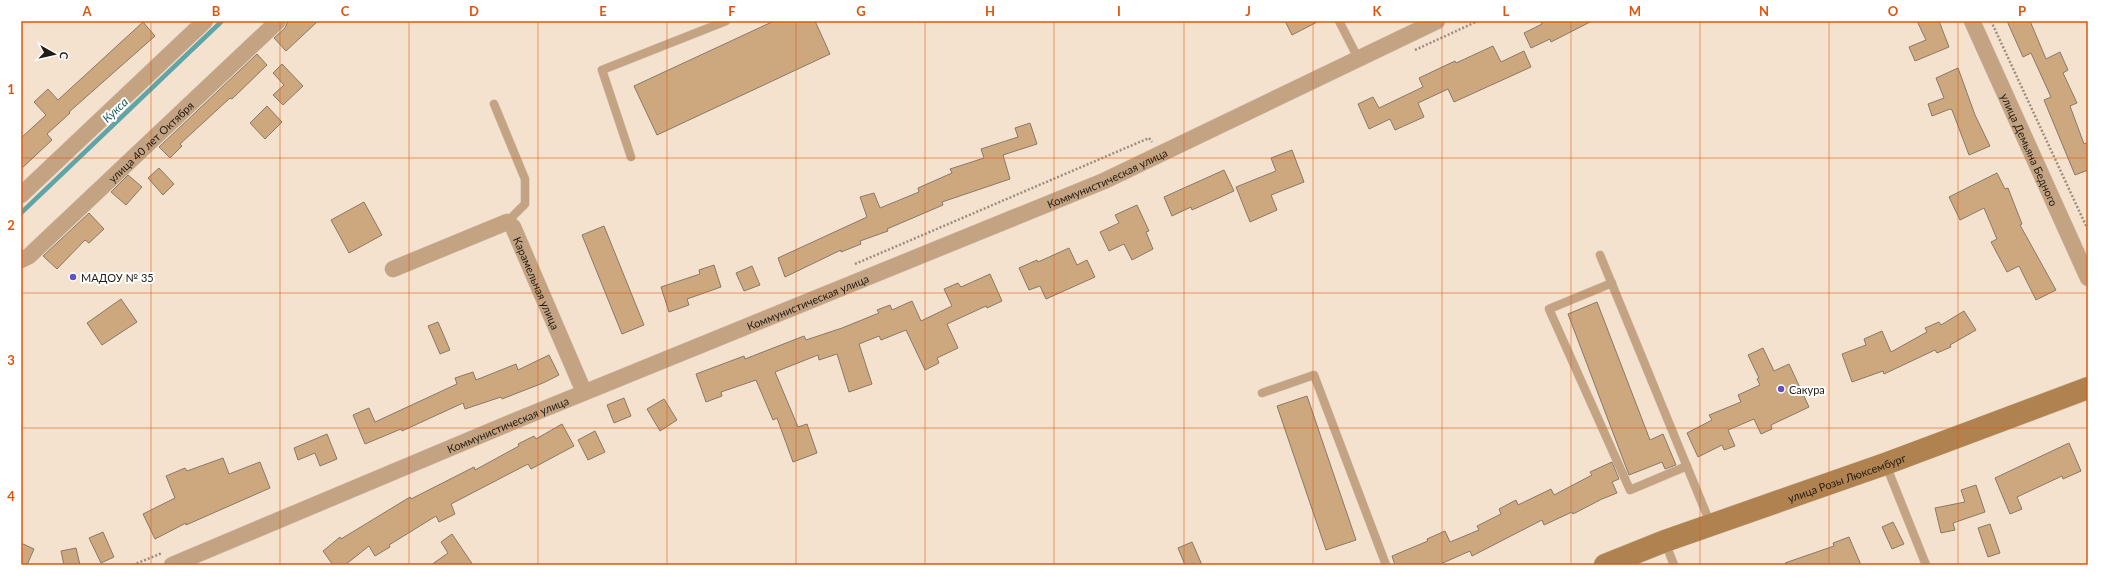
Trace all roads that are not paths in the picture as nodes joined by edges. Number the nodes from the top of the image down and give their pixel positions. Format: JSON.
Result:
{"nodes":[{"id":1,"x":205,"y":21,"type":"edge"},
{"id":2,"x":278,"y":21,"type":"edge"},
{"id":3,"x":726,"y":21,"type":"edge"},
{"id":4,"x":1339,"y":21,"type":"edge"},
{"id":5,"x":1436,"y":21,"type":"edge"},
{"id":6,"x":1972,"y":21,"type":"edge"},
{"id":7,"x":1359,"y":60,"type":"junction"},
{"id":8,"x":494,"y":104,"type":"dead end"},
{"id":9,"x":630,"y":157,"type":"dead end"},
{"id":10,"x":21,"y":195,"type":"edge"},
{"id":11,"x":507,"y":222,"type":"junction"},
{"id":12,"x":1600,"y":255,"type":"dead end"},
{"id":13,"x":21,"y":260,"type":"edge"},
{"id":14,"x":393,"y":269,"type":"dead end"},
{"id":15,"x":2088,"y":278,"type":"edge"},
{"id":16,"x":1612,"y":283,"type":"junction"},
{"id":17,"x":2088,"y":388,"type":"edge"},
{"id":18,"x":584,"y":392,"type":"junction"},
{"id":19,"x":1262,"y":393,"type":"dead end"},
{"id":20,"x":1885,"y":464,"type":"junction"},
{"id":21,"x":1687,"y":466,"type":"junction"},
{"id":22,"x":1711,"y":525,"type":"junction"},
{"id":23,"x":1665,"y":541,"type":"junction"},
{"id":24,"x":172,"y":565,"type":"edge"},
{"id":25,"x":1386,"y":565,"type":"edge"},
{"id":26,"x":1605,"y":565,"type":"edge"},
{"id":27,"x":1674,"y":565,"type":"edge"},
{"id":28,"x":1926,"y":565,"type":"edge"}],
"edges":[{"from":1,"to":10,"type":"street"},
{"from":2,"to":13,"type":"street","name":"улица 40 лет Октября"},
{"from":3,"to":9,"type":"lane"},
{"from":4,"to":7,"type":"lane"},
{"from":5,"to":7,"type":"street","name":"Коммунистическая улица"},
{"from":6,"to":15,"type":"street","name":"улица Демьяна Бедного"},
{"from":7,"to":18,"type":"street","name":"Коммунистическая улица"},
{"from":8,"to":11,"type":"lane"},
{"from":11,"to":14,"type":"street"},
{"from":11,"to":18,"type":"street","name":"Карамельная улица"},
{"from":12,"to":16,"type":"lane"},
{"from":16,"to":21,"type":"lane"},
{"from":16,"to":21,"type":"lane"},
{"from":17,"to":20,"type":"street","name":"улица Розы Люксембург"},
{"from":18,"to":24,"type":"street","name":"Коммунистическая улица"},
{"from":19,"to":25,"type":"lane"},
{"from":20,"to":22,"type":"street","name":"улица Розы Люксембург"},
{"from":20,"to":28,"type":"lane"},
{"from":21,"to":22,"type":"lane"},
{"from":22,"to":23,"type":"street","name":"улица Розы Люксембург"},
{"from":23,"to":26,"type":"street","name":"улица Розы Люксембург"},
{"from":23,"to":27,"type":"lane"}]}
